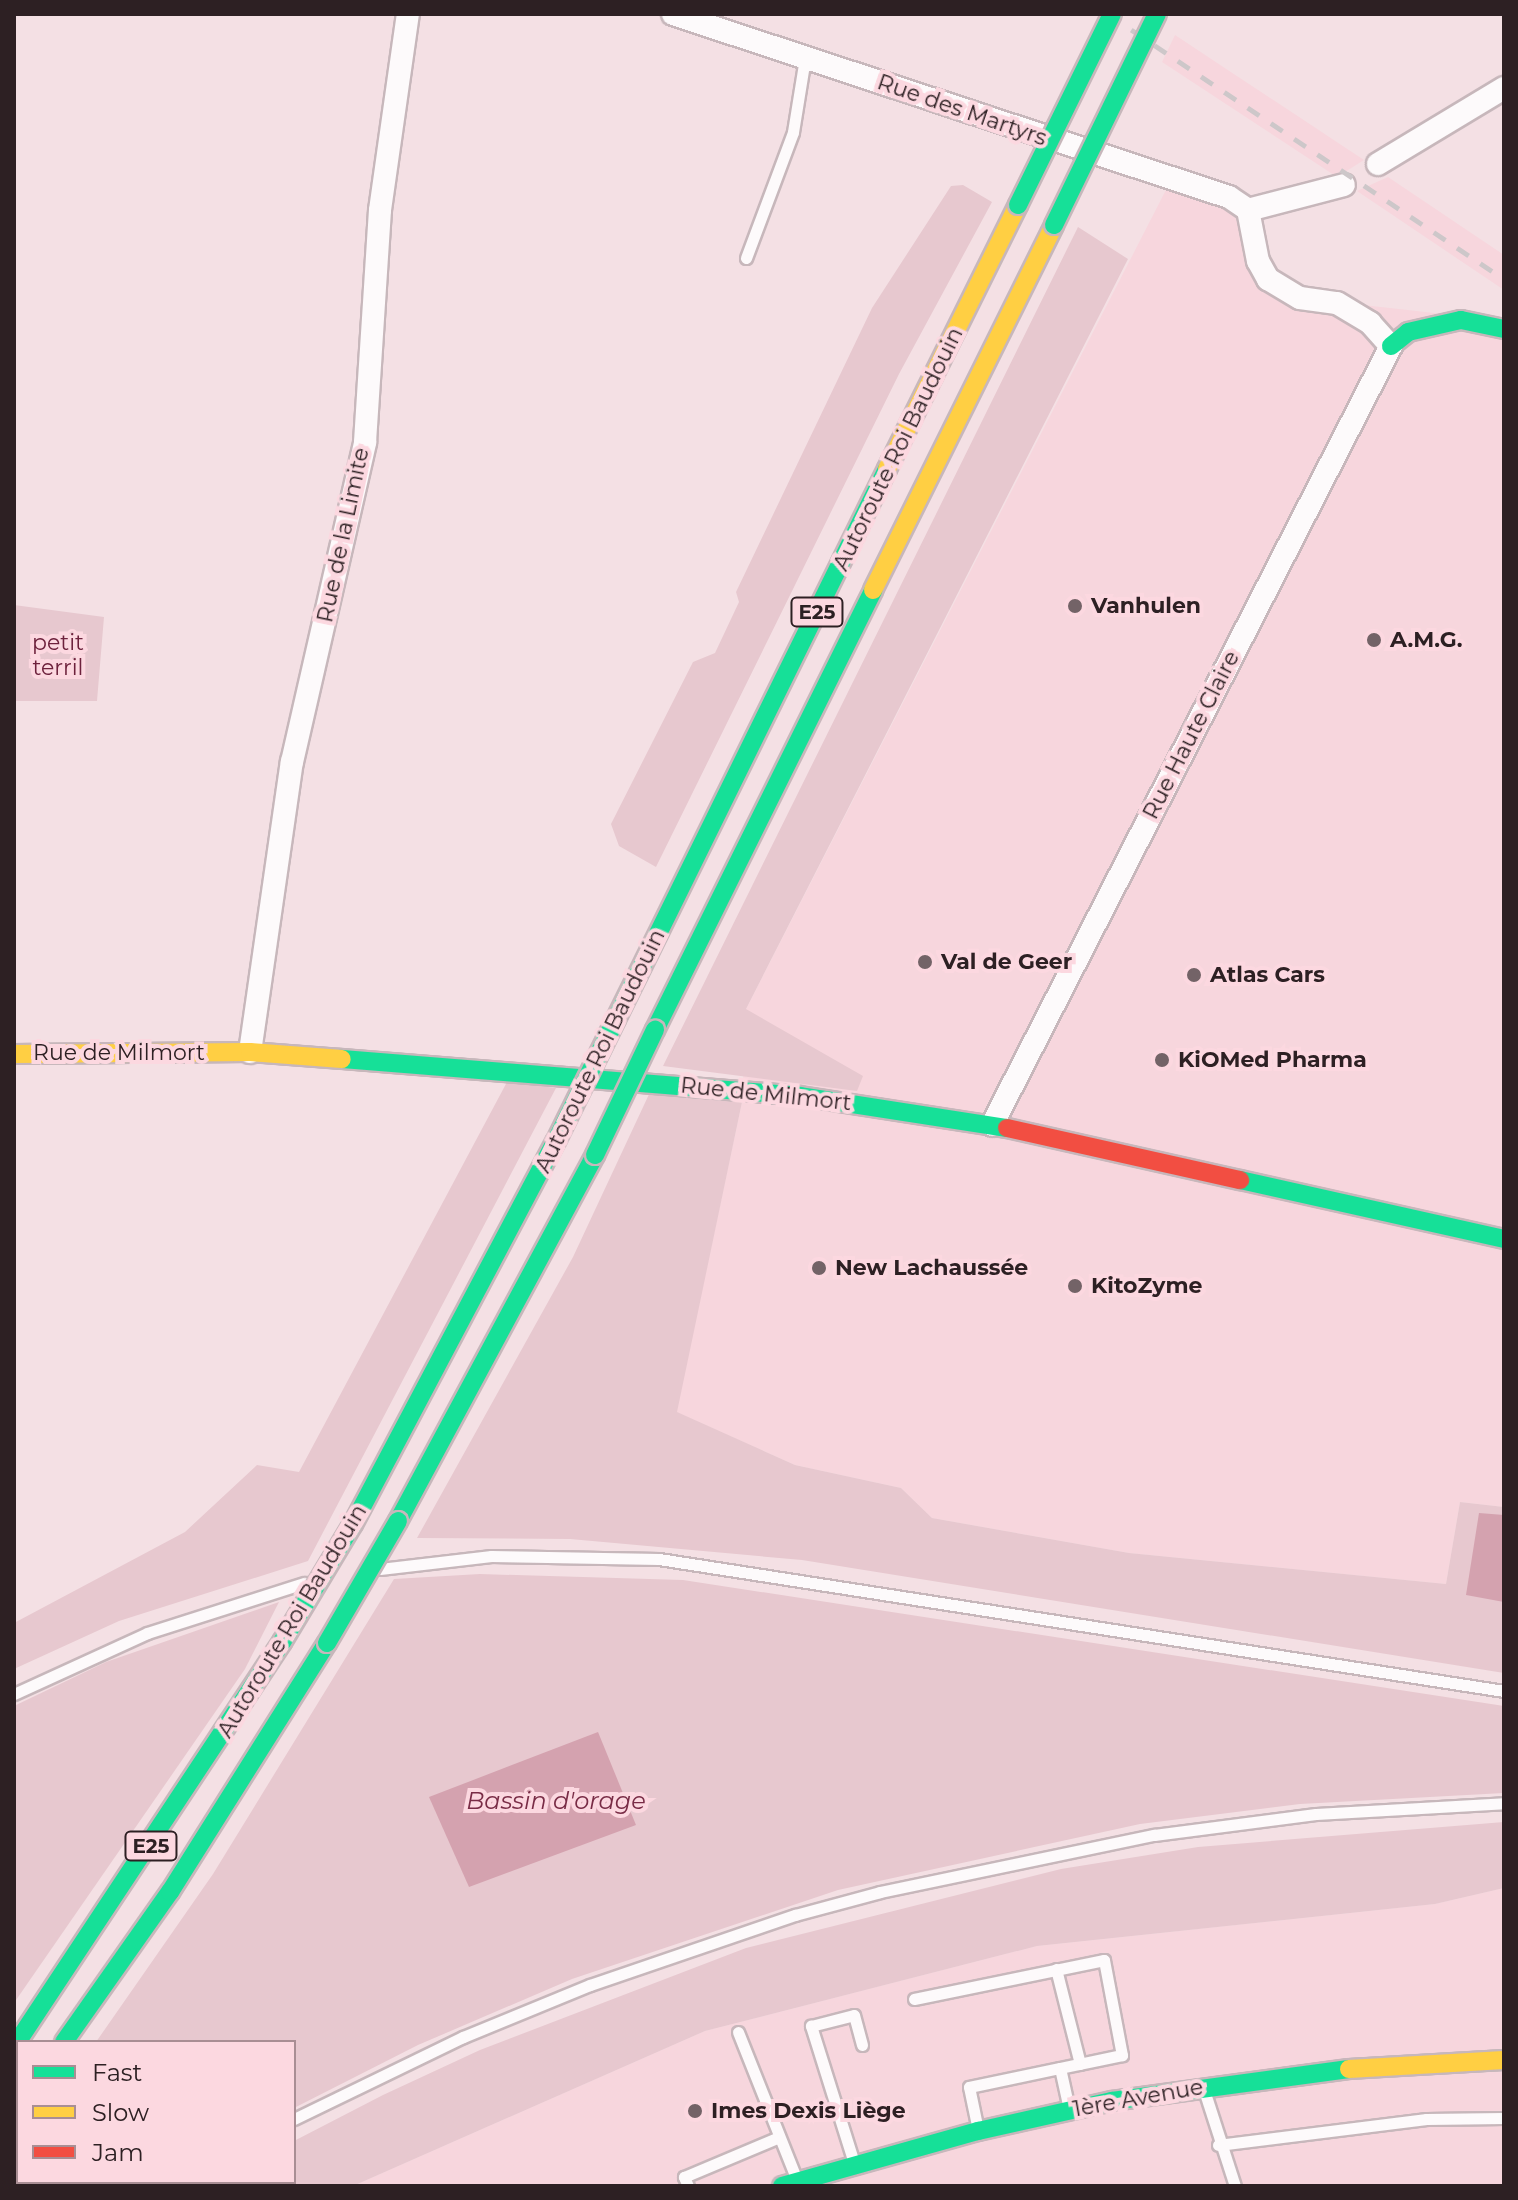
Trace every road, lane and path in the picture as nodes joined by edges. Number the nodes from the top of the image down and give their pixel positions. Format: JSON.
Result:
{"nodes":[{"id":1,"x":408,"y":14,"type":"edge"},
{"id":2,"x":673,"y":14,"type":"edge"},
{"id":3,"x":1112,"y":14,"type":"edge"},
{"id":4,"x":1157,"y":14,"type":"edge"},
{"id":5,"x":805,"y":58,"type":"junction"},
{"id":6,"x":1504,"y":88,"type":"edge"},
{"id":7,"x":1378,"y":164,"type":"dead end"},
{"id":8,"x":1344,"y":185,"type":"dead end"},
{"id":9,"x":1248,"y":210,"type":"junction"},
{"id":10,"x":746,"y":258,"type":"dead end"},
{"id":11,"x":1504,"y":329,"type":"edge"},
{"id":12,"x":1391,"y":346,"type":"junction"},
{"id":13,"x":250,"y":1052,"type":"junction"},
{"id":14,"x":14,"y":1054,"type":"edge"},
{"id":15,"x":992,"y":1125,"type":"junction"},
{"id":16,"x":1504,"y":1239,"type":"edge"},
{"id":17,"x":356,"y":1573,"type":"dead end"},
{"id":18,"x":342,"y":1575,"type":"dead end"},
{"id":19,"x":1504,"y":1691,"type":"edge"},
{"id":20,"x":14,"y":1694,"type":"edge"},
{"id":21,"x":1504,"y":1803,"type":"edge"},
{"id":22,"x":1056,"y":1969,"type":"junction"},
{"id":23,"x":914,"y":1999,"type":"dead end"},
{"id":24,"x":738,"y":2032,"type":"dead end"},
{"id":25,"x":19,"y":2040,"type":"edge"},
{"id":26,"x":65,"y":2040,"type":"edge"},
{"id":27,"x":862,"y":2045,"type":"dead end"},
{"id":28,"x":1504,"y":2060,"type":"edge"},
{"id":29,"x":1080,"y":2064,"type":"junction"},
{"id":30,"x":1060,"y":2068,"type":"junction"},
{"id":31,"x":1203,"y":2086,"type":"junction"},
{"id":32,"x":1069,"y":2110,"type":"junction"},
{"id":33,"x":296,"y":2118,"type":"edge"},
{"id":34,"x":1504,"y":2118,"type":"edge"},
{"id":35,"x":978,"y":2131,"type":"junction"},
{"id":36,"x":779,"y":2137,"type":"junction"},
{"id":37,"x":1218,"y":2145,"type":"junction"},
{"id":38,"x":854,"y":2164,"type":"junction"},
{"id":39,"x":789,"y":2184,"type":"edge"},
{"id":40,"x":688,"y":2186,"type":"edge"},
{"id":41,"x":1235,"y":2186,"type":"edge"}],
"edges":[{"from":1,"to":13,"type":"street","name":"Rue de la Limite"},
{"from":2,"to":5,"type":"street","name":"Rue des Martyrs"},
{"from":3,"to":25,"type":"main road","name":"Autoroute Roi Baudouin","number":"E25","bridge":true},
{"from":4,"to":26,"type":"main road","name":"Autoroute Roi Baudouin","number":"E25","bridge":true},
{"from":5,"to":9,"type":"street","name":"Rue des Martyrs"},
{"from":5,"to":10,"type":"lane"},
{"from":6,"to":7,"type":"street"},
{"from":8,"to":9,"type":"street"},
{"from":9,"to":12,"type":"street"},
{"from":11,"to":12,"type":"main road"},
{"from":12,"to":15,"type":"street","name":"Rue Haute Claire"},
{"from":13,"to":14,"type":"main road","name":"Rue de Milmort"},
{"from":13,"to":15,"type":"main road","name":"Rue de Milmort"},
{"from":15,"to":16,"type":"main road","name":"Rue de Milmort"},
{"from":17,"to":19,"type":"lane"},
{"from":18,"to":20,"type":"lane"},
{"from":21,"to":33,"type":"lane"},
{"from":22,"to":23,"type":"lane"},
{"from":22,"to":29,"type":"lane"},
{"from":22,"to":29,"type":"lane"},
{"from":24,"to":36,"type":"lane"},
{"from":27,"to":38,"type":"lane"},
{"from":28,"to":31,"type":"main road","name":"1ère Avenue"},
{"from":29,"to":30,"type":"lane"},
{"from":30,"to":32,"type":"lane"},
{"from":30,"to":35,"type":"lane"},
{"from":31,"to":32,"type":"main road","name":"1ère Avenue"},
{"from":31,"to":37,"type":"lane"},
{"from":32,"to":35,"type":"main road","name":"1ère Avenue"},
{"from":34,"to":37,"type":"lane"},
{"from":35,"to":38,"type":"main road","name":"1ère Avenue"},
{"from":36,"to":39,"type":"lane"},
{"from":36,"to":40,"type":"lane"},
{"from":37,"to":41,"type":"lane"},
{"from":38,"to":39,"type":"main road","name":"1ère Avenue"}]}
